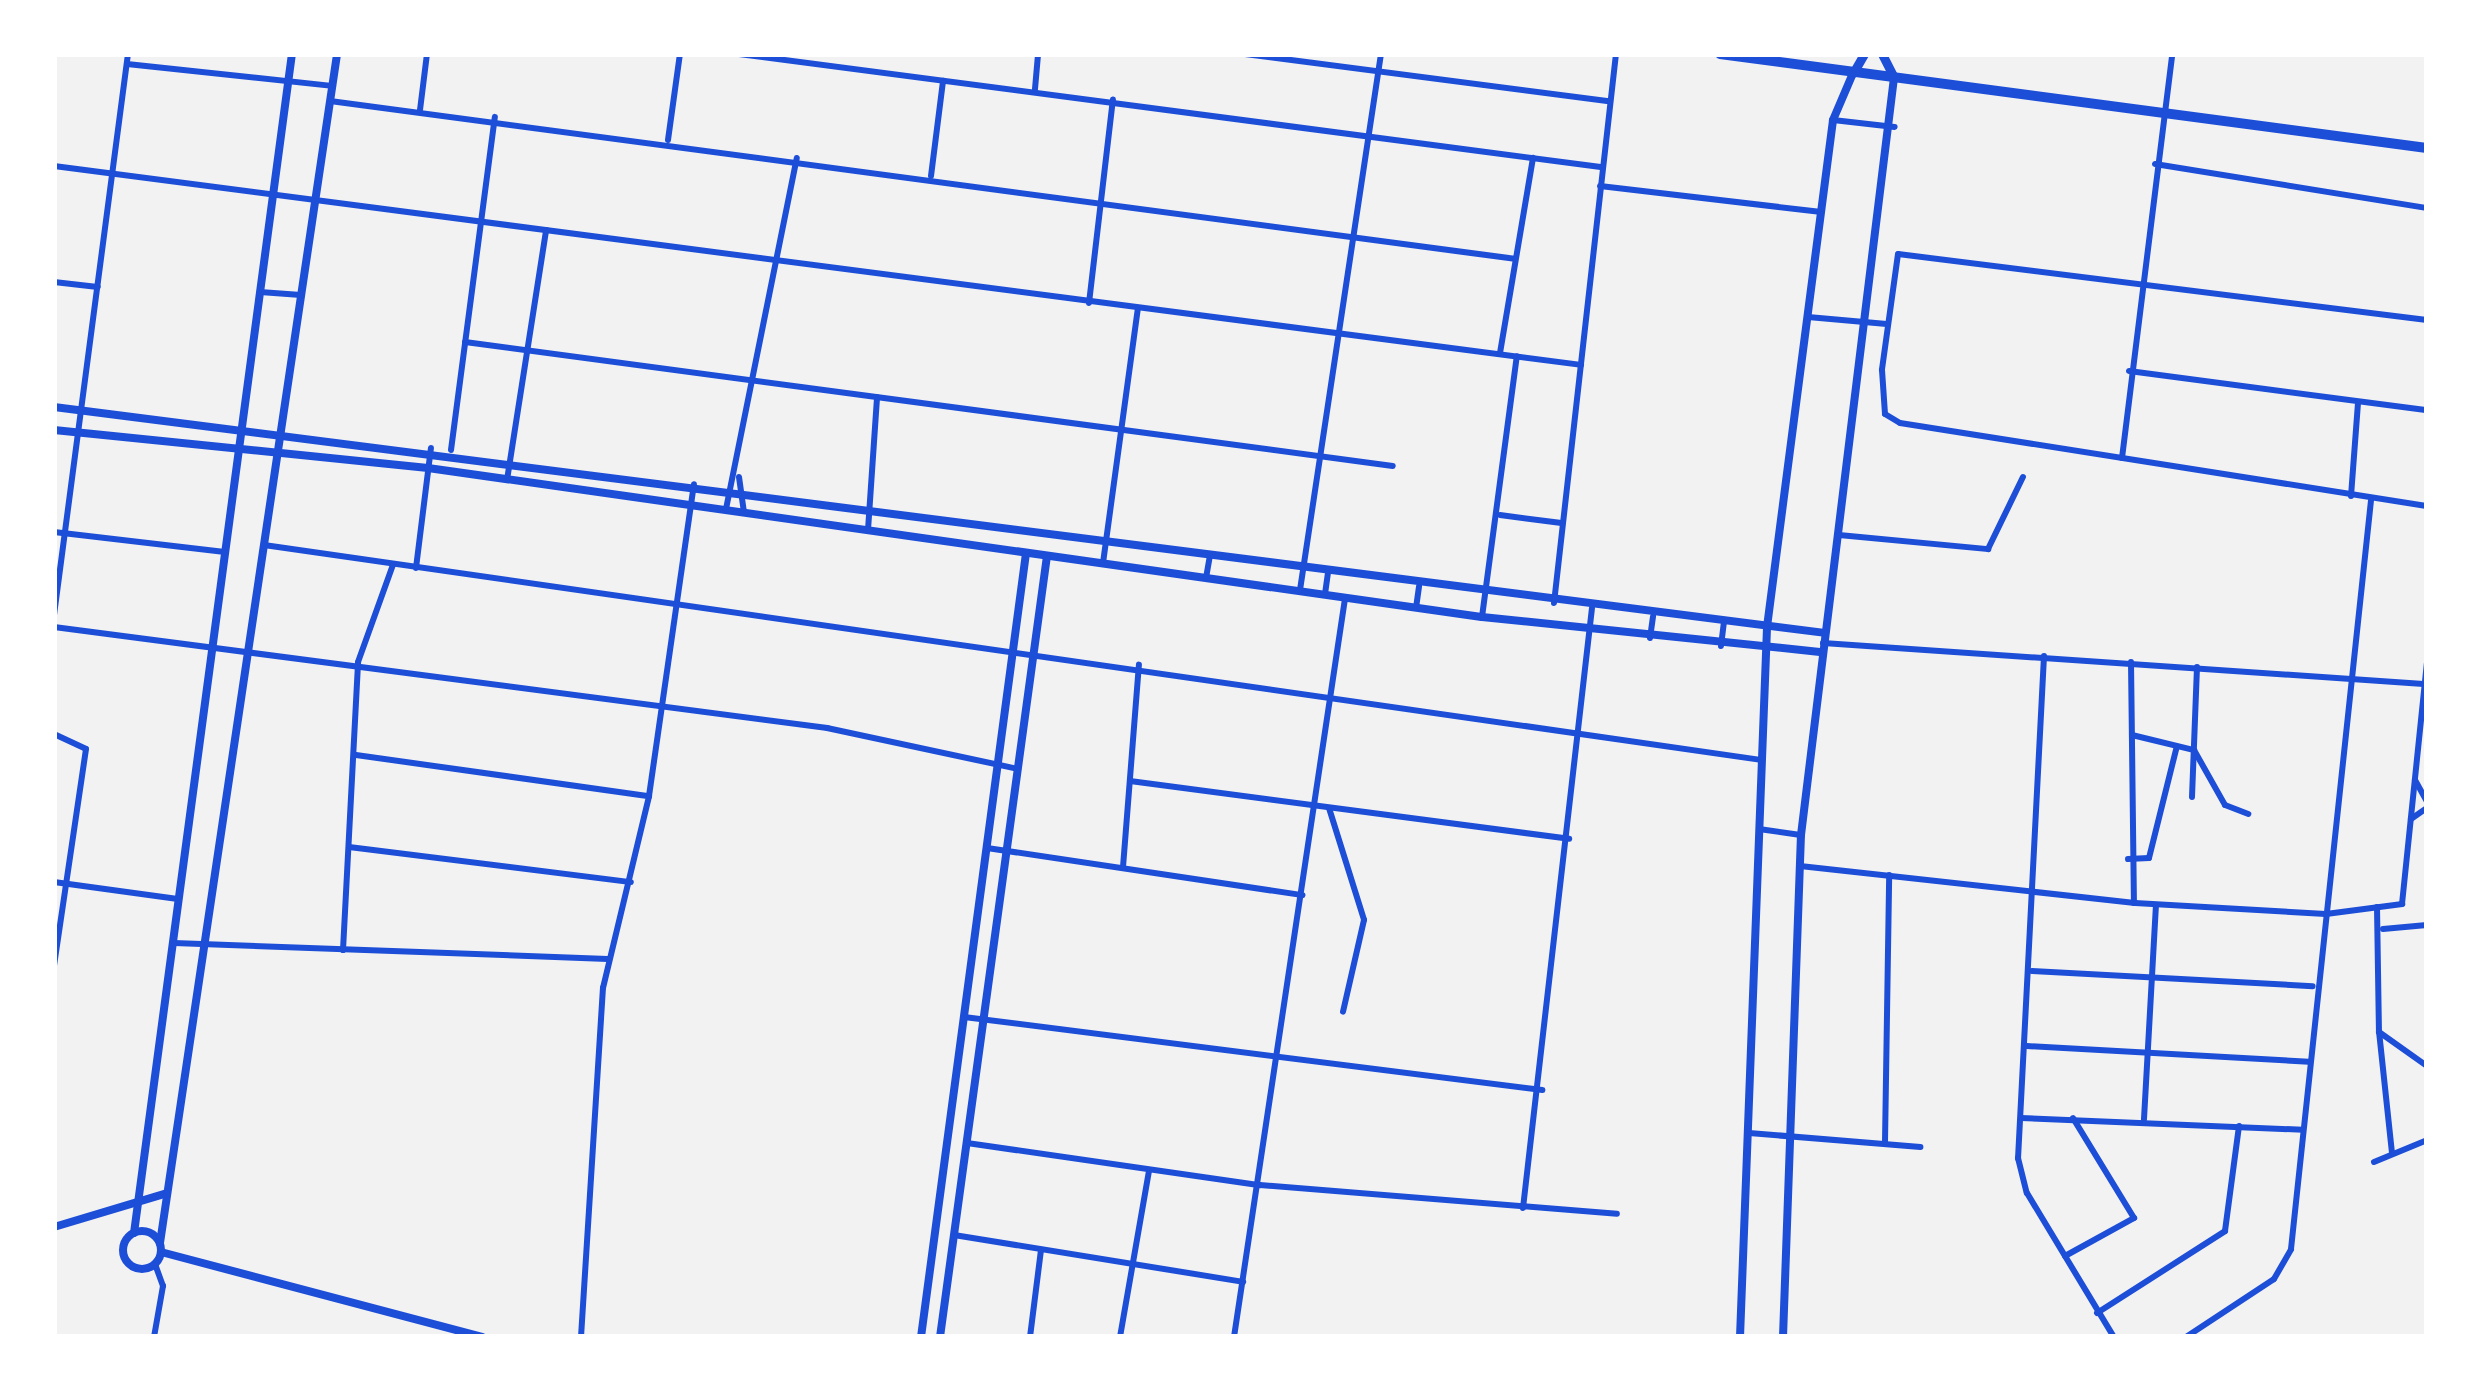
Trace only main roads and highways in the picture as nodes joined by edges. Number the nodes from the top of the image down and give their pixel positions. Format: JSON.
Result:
{"nodes":[{"id":1,"x":1720,"y":54,"type":"edge"},
{"id":2,"x":1864,"y":54,"type":"edge"},
{"id":3,"x":1882,"y":54,"type":"edge"},
{"id":4,"x":1761,"y":57,"type":"edge"},
{"id":5,"x":1853,"y":73,"type":"junction"},
{"id":6,"x":1894,"y":78,"type":"junction"},
{"id":7,"x":2427,"y":148,"type":"edge"}],
"edges":[{"from":1,"to":4,"type":"highway"},
{"from":2,"to":5,"type":"main road"},
{"from":3,"to":6,"type":"main road"},
{"from":4,"to":5,"type":"highway"},
{"from":5,"to":6,"type":"highway"},
{"from":6,"to":7,"type":"highway"}]}
